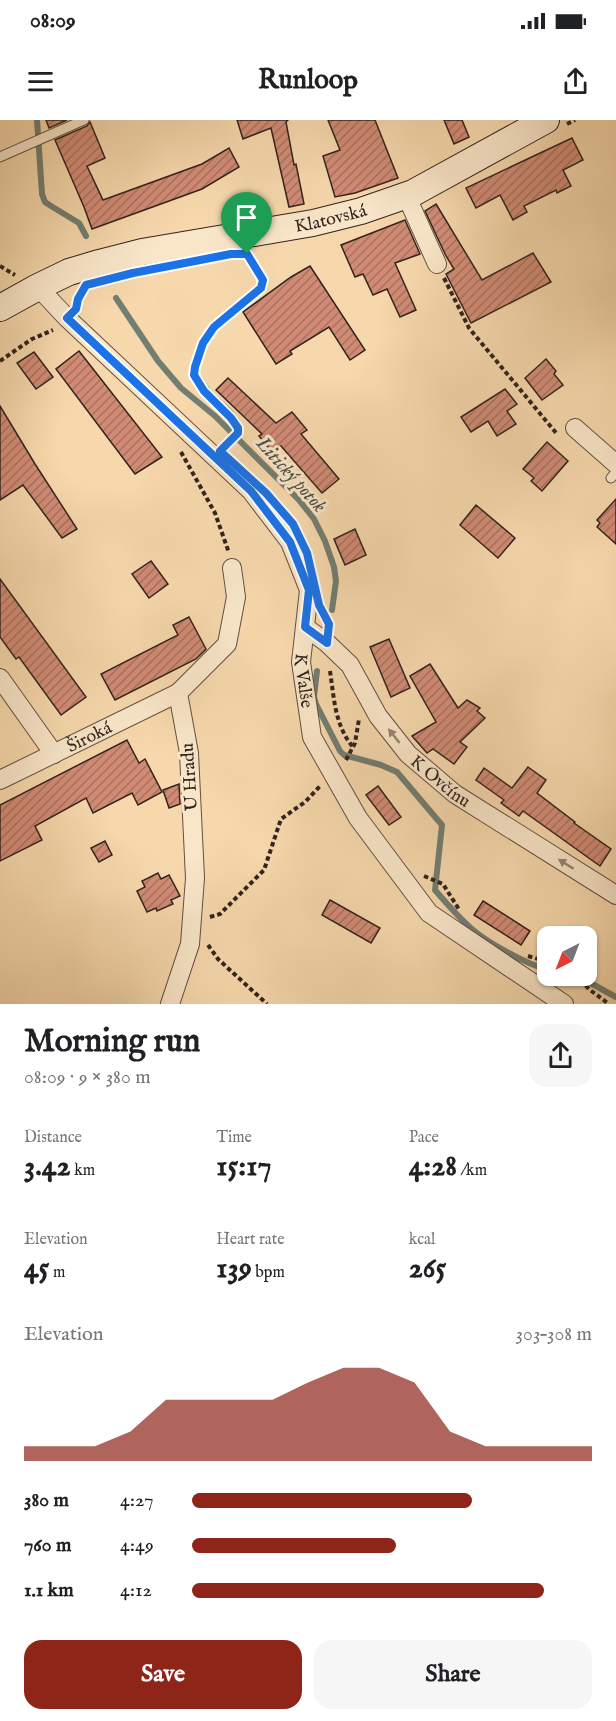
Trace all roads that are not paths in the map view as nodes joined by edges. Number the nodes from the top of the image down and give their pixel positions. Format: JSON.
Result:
{"nodes":[{"id":1,"x":84,"y":120,"type":"edge"},
{"id":2,"x":553,"y":124,"type":"edge"},
{"id":3,"x":0,"y":157,"type":"edge"},
{"id":4,"x":406,"y":195,"type":"junction"},
{"id":5,"x":437,"y":264,"type":"road end"},
{"id":6,"x":38,"y":287,"type":"junction"},
{"id":7,"x":0,"y":308,"type":"edge"},
{"id":8,"x":194,"y":375,"type":"road end"},
{"id":9,"x":567,"y":433,"type":"road end"},
{"id":10,"x":220,"y":451,"type":"junction"},
{"id":11,"x":614,"y":471,"type":"edge"},
{"id":12,"x":232,"y":568,"type":"road end"},
{"id":13,"x":305,"y":627,"type":"junction"},
{"id":14,"x":0,"y":678,"type":"edge"},
{"id":15,"x":178,"y":693,"type":"junction"},
{"id":16,"x":54,"y":754,"type":"junction"},
{"id":17,"x":0,"y":780,"type":"edge"},
{"id":18,"x":616,"y":895,"type":"edge"},
{"id":19,"x":170,"y":1004,"type":"edge"},
{"id":20,"x":564,"y":1004,"type":"edge"}],
"edges":[{"from":1,"to":3,"type":"lane"},
{"from":2,"to":4,"type":"main road","name":"Klatovská"},
{"from":4,"to":5,"type":"street"},
{"from":4,"to":6,"type":"main road","name":"Klatovská"},
{"from":6,"to":7,"type":"main road","name":"Klatovská"},
{"from":6,"to":10,"type":"street","name":"K Valše"},
{"from":8,"to":10,"type":"lane"},
{"from":9,"to":11,"type":"street"},
{"from":10,"to":13,"type":"street","name":"K Valše"},
{"from":12,"to":15,"type":"street"},
{"from":18,"to":13,"type":"street","name":"K Ovčínu","one_way":true},
{"from":13,"to":20,"type":"street","name":"K Valše"},
{"from":14,"to":16,"type":"street"},
{"from":15,"to":16,"type":"street","name":"Široká"},
{"from":15,"to":19,"type":"street","name":"U Hradu"},
{"from":16,"to":17,"type":"street","name":"Široká"}]}
